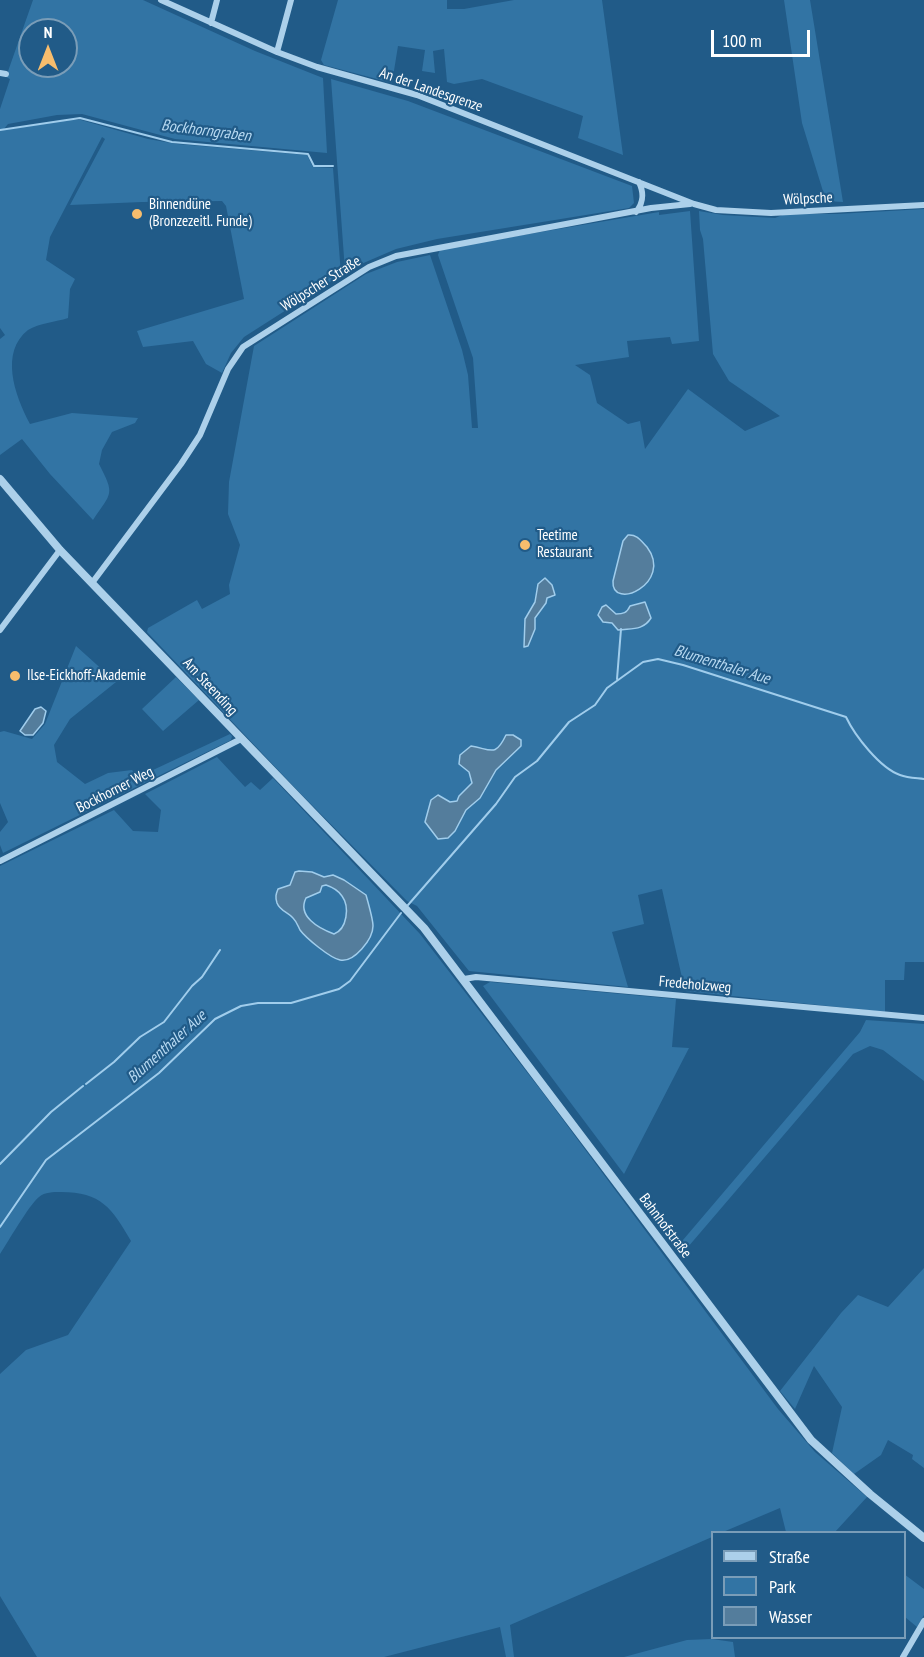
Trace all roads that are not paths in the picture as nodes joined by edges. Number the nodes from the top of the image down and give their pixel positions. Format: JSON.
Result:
{"nodes":[{"id":1,"x":161,"y":0,"type":"edge"},
{"id":2,"x":217,"y":0,"type":"edge"},
{"id":3,"x":291,"y":0,"type":"edge"},
{"id":4,"x":211,"y":23,"type":"junction"},
{"id":5,"x":277,"y":52,"type":"junction"},
{"id":6,"x":639,"y":182,"type":"junction"},
{"id":7,"x":694,"y":204,"type":"junction"},
{"id":8,"x":924,"y":205,"type":"edge"},
{"id":9,"x":636,"y":212,"type":"junction"},
{"id":10,"x":0,"y":479,"type":"edge"},
{"id":11,"x":60,"y":550,"type":"junction"},
{"id":12,"x":92,"y":583,"type":"junction"},
{"id":13,"x":0,"y":630,"type":"edge"},
{"id":14,"x":241,"y":739,"type":"junction"},
{"id":15,"x":0,"y":861,"type":"edge"},
{"id":16,"x":407,"y":910,"type":"joint"},
{"id":17,"x":464,"y":979,"type":"junction"},
{"id":18,"x":924,"y":1018,"type":"edge"},
{"id":19,"x":924,"y":1538,"type":"edge"},
{"id":20,"x":924,"y":1621,"type":"edge"},
{"id":21,"x":904,"y":1657,"type":"edge"}],
"edges":[{"from":1,"to":4,"type":"street","name":"An der Landesgrenze"},
{"from":2,"to":4,"type":"street"},
{"from":3,"to":5,"type":"street"},
{"from":4,"to":5,"type":"street","name":"An der Landesgrenze"},
{"from":5,"to":6,"type":"street","name":"An der Landesgrenze"},
{"from":6,"to":7,"type":"street","name":"An der Landesgrenze"},
{"from":6,"to":9,"type":"street"},
{"from":7,"to":8,"type":"street","name":"Wölpsche"},
{"from":7,"to":9,"type":"street","name":"Wölpscher Straße"},
{"from":9,"to":12,"type":"street","name":"Wölpscher Straße"},
{"from":10,"to":11,"type":"street","name":"Am Steending"},
{"from":11,"to":12,"type":"street","name":"Am Steending"},
{"from":11,"to":13,"type":"street"},
{"from":12,"to":14,"type":"street","name":"Am Steending"},
{"from":14,"to":15,"type":"street","name":"Bockhorner Weg"},
{"from":14,"to":16,"type":"street","name":"Am Steending"},
{"from":16,"to":17,"type":"street","name":"Bahnhofstraße"},
{"from":17,"to":18,"type":"street","name":"Fredeholzweg"},
{"from":17,"to":19,"type":"street","name":"Bahnhofstraße"},
{"from":20,"to":21,"type":"street"}]}
